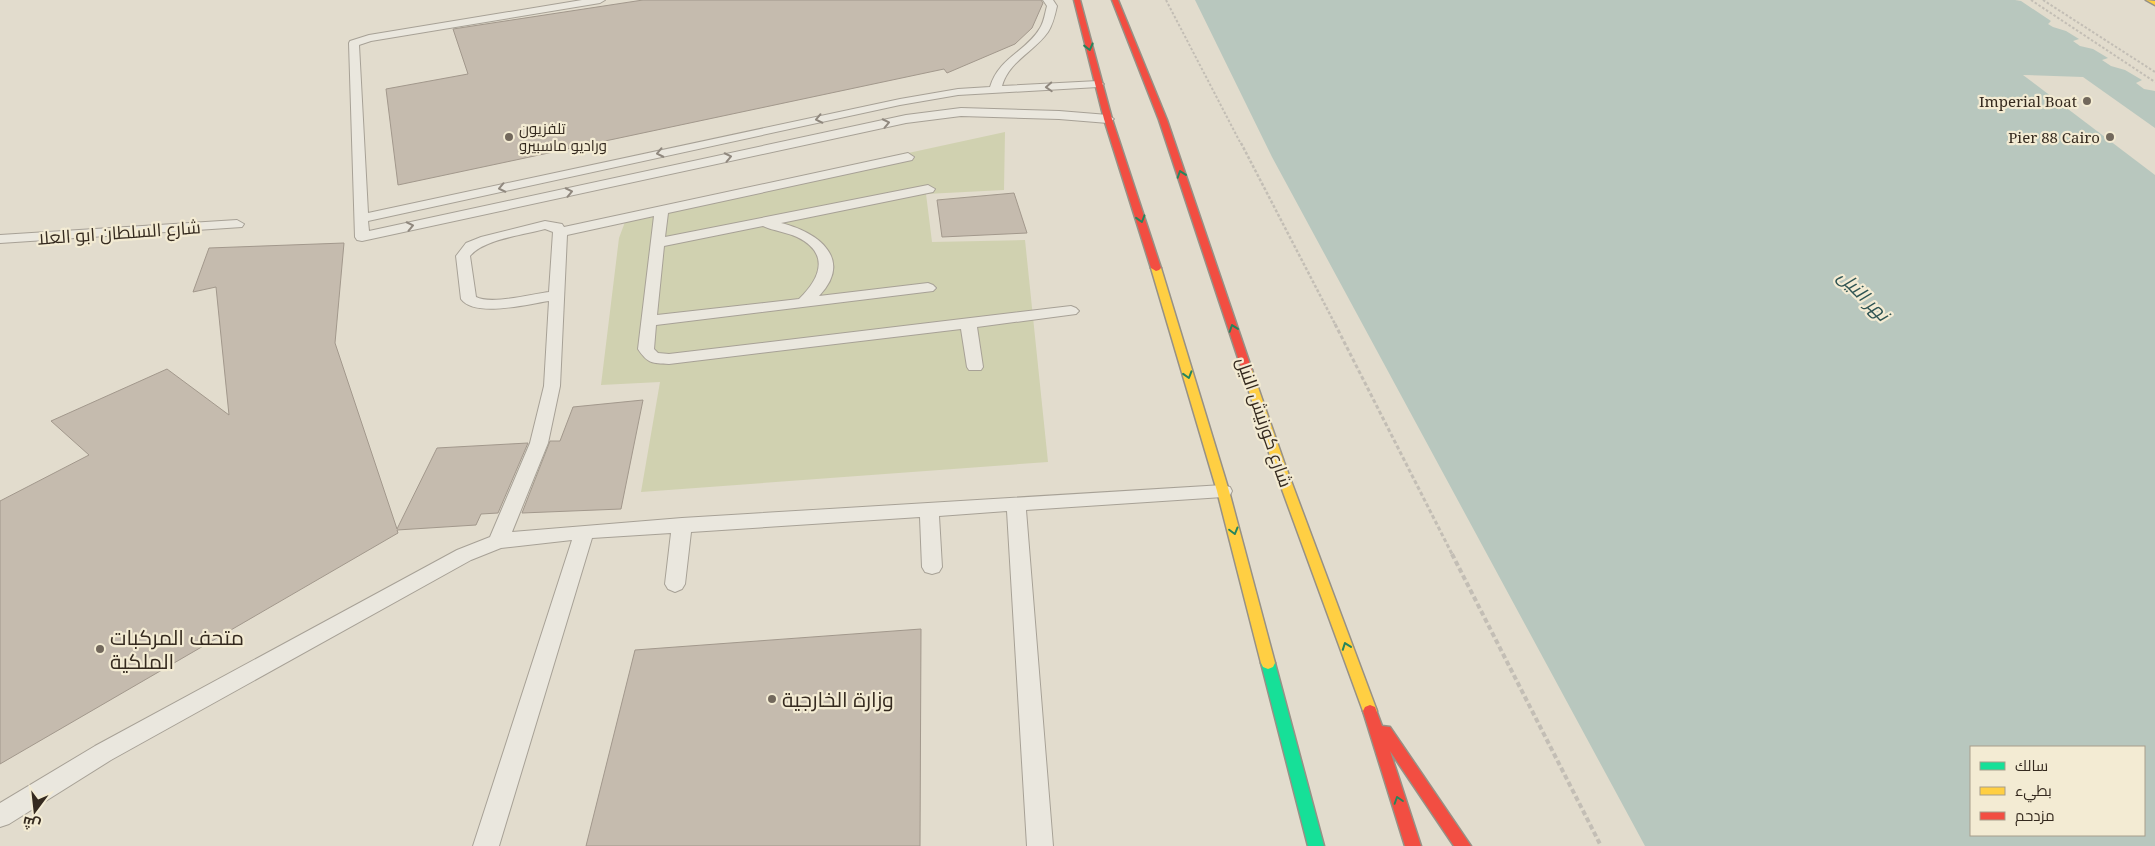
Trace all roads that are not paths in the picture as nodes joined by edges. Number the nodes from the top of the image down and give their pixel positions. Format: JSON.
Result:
{"nodes":[{"id":1,"x":600,"y":0,"type":"edge"},
{"id":2,"x":1048,"y":0,"type":"edge"},
{"id":3,"x":1078,"y":0,"type":"edge"},
{"id":4,"x":1115,"y":0,"type":"edge"},
{"id":5,"x":2149,"y":0,"type":"edge"},
{"id":6,"x":2155,"y":3,"type":"edge"},
{"id":7,"x":1098,"y":84,"type":"junction"},
{"id":8,"x":996,"y":90,"type":"junction"},
{"id":9,"x":1108,"y":119,"type":"junction"},
{"id":10,"x":908,"y":157,"type":"dead end"},
{"id":11,"x":928,"y":189,"type":"dead end"},
{"id":12,"x":661,"y":210,"type":"junction"},
{"id":13,"x":362,"y":218,"type":"junction"},
{"id":14,"x":763,"y":222,"type":"junction"},
{"id":15,"x":237,"y":224,"type":"dead end"},
{"id":16,"x":560,"y":232,"type":"junction"},
{"id":17,"x":0,"y":239,"type":"edge"},
{"id":18,"x":658,"y":243,"type":"junction"},
{"id":19,"x":928,"y":288,"type":"dead end"},
{"id":20,"x":557,"y":295,"type":"junction"},
{"id":21,"x":804,"y":302,"type":"junction"},
{"id":22,"x":1071,"y":311,"type":"dead end"},
{"id":23,"x":649,"y":321,"type":"junction"},
{"id":24,"x":968,"y":323,"type":"junction"},
{"id":25,"x":976,"y":367,"type":"dead end"},
{"id":26,"x":1224,"y":491,"type":"junction"},
{"id":27,"x":1016,"y":503,"type":"junction"},
{"id":28,"x":929,"y":509,"type":"junction"},
{"id":29,"x":682,"y":525,"type":"junction"},
{"id":30,"x":584,"y":532,"type":"junction"},
{"id":31,"x":498,"y":542,"type":"junction"},
{"id":32,"x":932,"y":567,"type":"dead end"},
{"id":33,"x":675,"y":584,"type":"dead end"},
{"id":34,"x":1368,"y":706,"type":"junction"},
{"id":35,"x":0,"y":816,"type":"edge"},
{"id":36,"x":486,"y":846,"type":"edge"},
{"id":37,"x":1040,"y":846,"type":"edge"},
{"id":38,"x":1316,"y":846,"type":"edge"},
{"id":39,"x":1413,"y":846,"type":"edge"},
{"id":40,"x":1463,"y":846,"type":"edge"}],
"edges":[{"from":1,"to":13,"type":"lane"},
{"from":2,"to":8,"type":"lane"},
{"from":3,"to":7,"type":"main road","one_way":true},
{"from":34,"to":4,"type":"main road","name":"شارع كورنيش النيل","one_way":true},
{"from":5,"to":6,"type":"main road"},
{"from":7,"to":8,"type":"lane","one_way":true},
{"from":7,"to":9,"type":"main road"},
{"from":8,"to":13,"type":"lane","one_way":true},
{"from":13,"to":9,"type":"lane","one_way":true},
{"from":9,"to":26,"type":"main road","one_way":true},
{"from":10,"to":12,"type":"lane"},
{"from":11,"to":14,"type":"lane"},
{"from":12,"to":16,"type":"lane"},
{"from":12,"to":18,"type":"lane"},
{"from":14,"to":18,"type":"lane"},
{"from":14,"to":21,"type":"lane"},
{"from":15,"to":17,"type":"lane","name":"شارع السلطان ابو العلا"},
{"from":16,"to":20,"type":"lane"},
{"from":16,"to":20,"type":"lane"},
{"from":18,"to":23,"type":"lane"},
{"from":19,"to":21,"type":"lane"},
{"from":20,"to":31,"type":"lane"},
{"from":21,"to":23,"type":"lane"},
{"from":22,"to":24,"type":"lane"},
{"from":23,"to":24,"type":"lane"},
{"from":24,"to":25,"type":"lane"},
{"from":26,"to":27,"type":"lane"},
{"from":26,"to":38,"type":"main road","one_way":true},
{"from":27,"to":28,"type":"lane"},
{"from":27,"to":37,"type":"lane"},
{"from":28,"to":29,"type":"lane"},
{"from":28,"to":32,"type":"lane"},
{"from":29,"to":30,"type":"lane"},
{"from":29,"to":33,"type":"lane"},
{"from":30,"to":31,"type":"lane"},
{"from":30,"to":36,"type":"lane"},
{"from":31,"to":35,"type":"lane"},
{"from":39,"to":34,"type":"main road","name":"شارع كورنيش النيل","one_way":true},
{"from":34,"to":40,"type":"main road"}]}
